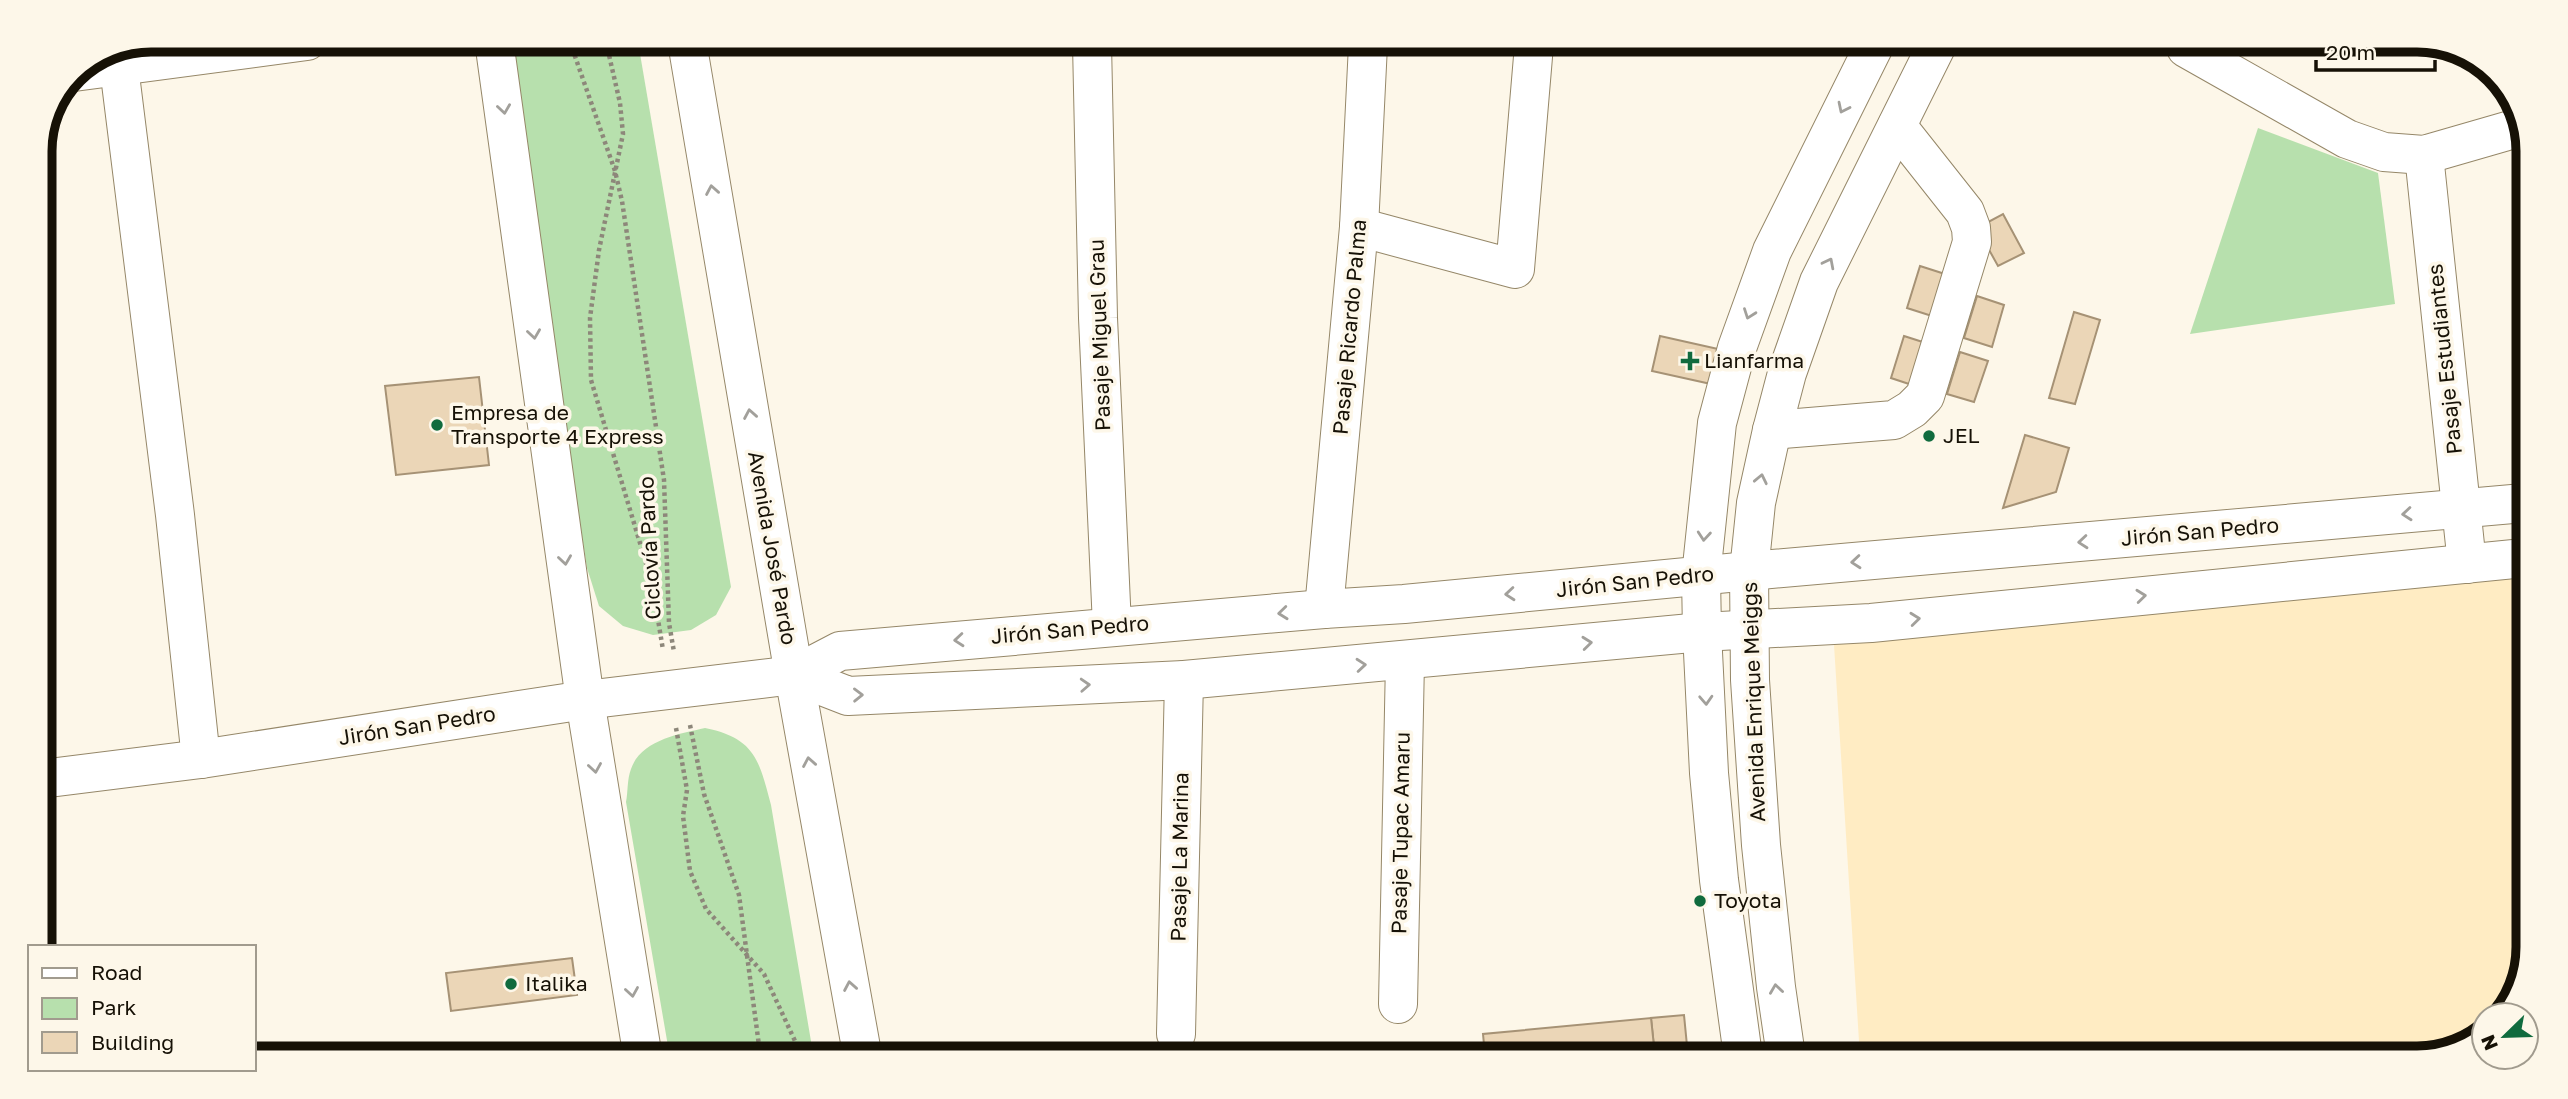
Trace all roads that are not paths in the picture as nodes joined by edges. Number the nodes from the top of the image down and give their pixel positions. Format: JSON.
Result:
{"nodes":[{"id":1,"x":220,"y":53,"type":"edge"},
{"id":2,"x":496,"y":53,"type":"edge"},
{"id":3,"x":689,"y":53,"type":"edge"},
{"id":4,"x":1092,"y":53,"type":"edge"},
{"id":5,"x":1368,"y":53,"type":"edge"},
{"id":6,"x":1533,"y":53,"type":"edge"},
{"id":7,"x":1871,"y":53,"type":"edge"},
{"id":8,"x":1933,"y":53,"type":"edge"},
{"id":9,"x":2195,"y":53,"type":"edge"},
{"id":10,"x":119,"y":67,"type":"junction"},
{"id":11,"x":96,"y":70,"type":"edge"},
{"id":12,"x":1897,"y":126,"type":"junction"},
{"id":13,"x":2513,"y":129,"type":"edge"},
{"id":14,"x":2424,"y":155,"type":"junction"},
{"id":15,"x":1359,"y":227,"type":"junction"},
{"id":16,"x":1772,"y":430,"type":"junction"},
{"id":17,"x":2515,"y":504,"type":"edge"},
{"id":18,"x":2461,"y":509,"type":"junction"},
{"id":19,"x":2516,"y":559,"type":"edge"},
{"id":20,"x":2467,"y":564,"type":"junction"},
{"id":21,"x":1749,"y":571,"type":"junction"},
{"id":22,"x":1700,"y":576,"type":"junction"},
{"id":23,"x":1324,"y":608,"type":"junction"},
{"id":24,"x":1112,"y":626,"type":"junction"},
{"id":25,"x":1749,"y":629,"type":"junction"},
{"id":26,"x":1702,"y":632,"type":"junction"},
{"id":27,"x":1405,"y":661,"type":"junction"},
{"id":28,"x":794,"y":675,"type":"junction"},
{"id":29,"x":1184,"y":680,"type":"junction"},
{"id":30,"x":584,"y":700,"type":"junction"},
{"id":31,"x":201,"y":759,"type":"junction"},
{"id":32,"x":53,"y":777,"type":"edge"},
{"id":33,"x":1398,"y":1004,"type":"dead end"},
{"id":34,"x":1176,"y":1034,"type":"dead end"},
{"id":35,"x":641,"y":1046,"type":"edge"},
{"id":36,"x":861,"y":1046,"type":"edge"},
{"id":37,"x":1742,"y":1046,"type":"edge"},
{"id":38,"x":1785,"y":1046,"type":"edge"}],
"edges":[{"from":1,"to":10,"type":"main road"},
{"from":2,"to":30,"type":"main road","one_way":true},
{"from":28,"to":3,"type":"main road","name":"Avenida José Pardo","one_way":true},
{"from":4,"to":24,"type":"main road","name":"Pasaje Miguel Grau"},
{"from":5,"to":15,"type":"main road","name":"Pasaje Ricardo Palma"},
{"from":6,"to":15,"type":"main road"},
{"from":7,"to":22,"type":"main road","one_way":true},
{"from":8,"to":12,"type":"main road","name":"Avenida Enrique Meiggs"},
{"from":9,"to":14,"type":"main road"},
{"from":10,"to":11,"type":"main road"},
{"from":10,"to":31,"type":"main road"},
{"from":16,"to":12,"type":"main road","name":"Avenida Enrique Meiggs","one_way":true},
{"from":12,"to":16,"type":"main road"},
{"from":13,"to":14,"type":"main road"},
{"from":14,"to":18,"type":"main road","name":"Pasaje Estudiantes"},
{"from":15,"to":23,"type":"main road","name":"Pasaje Ricardo Palma"},
{"from":21,"to":16,"type":"main road","name":"Avenida Enrique Meiggs","one_way":true},
{"from":17,"to":18,"type":"main road","name":"Jirón San Pedro"},
{"from":18,"to":20,"type":"main road","name":"Pasaje Estudiantes"},
{"from":18,"to":21,"type":"main road","name":"Jirón San Pedro","one_way":true},
{"from":19,"to":20,"type":"main road","name":"Jirón San Pedro"},
{"from":25,"to":20,"type":"main road","name":"Jirón San Pedro","one_way":true},
{"from":21,"to":22,"type":"main road","name":"Jirón San Pedro"},
{"from":21,"to":25,"type":"main road","name":"Avenida Enrique Meiggs"},
{"from":22,"to":23,"type":"main road","name":"Jirón San Pedro","one_way":true},
{"from":22,"to":26,"type":"main road"},
{"from":23,"to":24,"type":"main road","name":"Jirón San Pedro","one_way":true},
{"from":24,"to":28,"type":"main road","name":"Jirón San Pedro","one_way":true},
{"from":25,"to":26,"type":"main road","name":"Jirón San Pedro"},
{"from":38,"to":25,"type":"main road","name":"Avenida Enrique Meiggs","one_way":true},
{"from":27,"to":26,"type":"main road","name":"Jirón San Pedro","one_way":true},
{"from":26,"to":37,"type":"main road","one_way":true},
{"from":29,"to":27,"type":"main road","name":"Jirón San Pedro","one_way":true},
{"from":27,"to":33,"type":"main road","name":"Pasaje Tupac Amaru"},
{"from":28,"to":29,"type":"main road","name":"Jirón San Pedro","one_way":true},
{"from":28,"to":30,"type":"main road","name":"Jirón San Pedro"},
{"from":36,"to":28,"type":"main road","name":"Avenida José Pardo","one_way":true},
{"from":29,"to":34,"type":"main road","name":"Pasaje La Marina"},
{"from":30,"to":31,"type":"main road","name":"Jirón San Pedro"},
{"from":30,"to":35,"type":"main road","one_way":true},
{"from":31,"to":32,"type":"main road","name":"Jirón San Pedro"}]}
